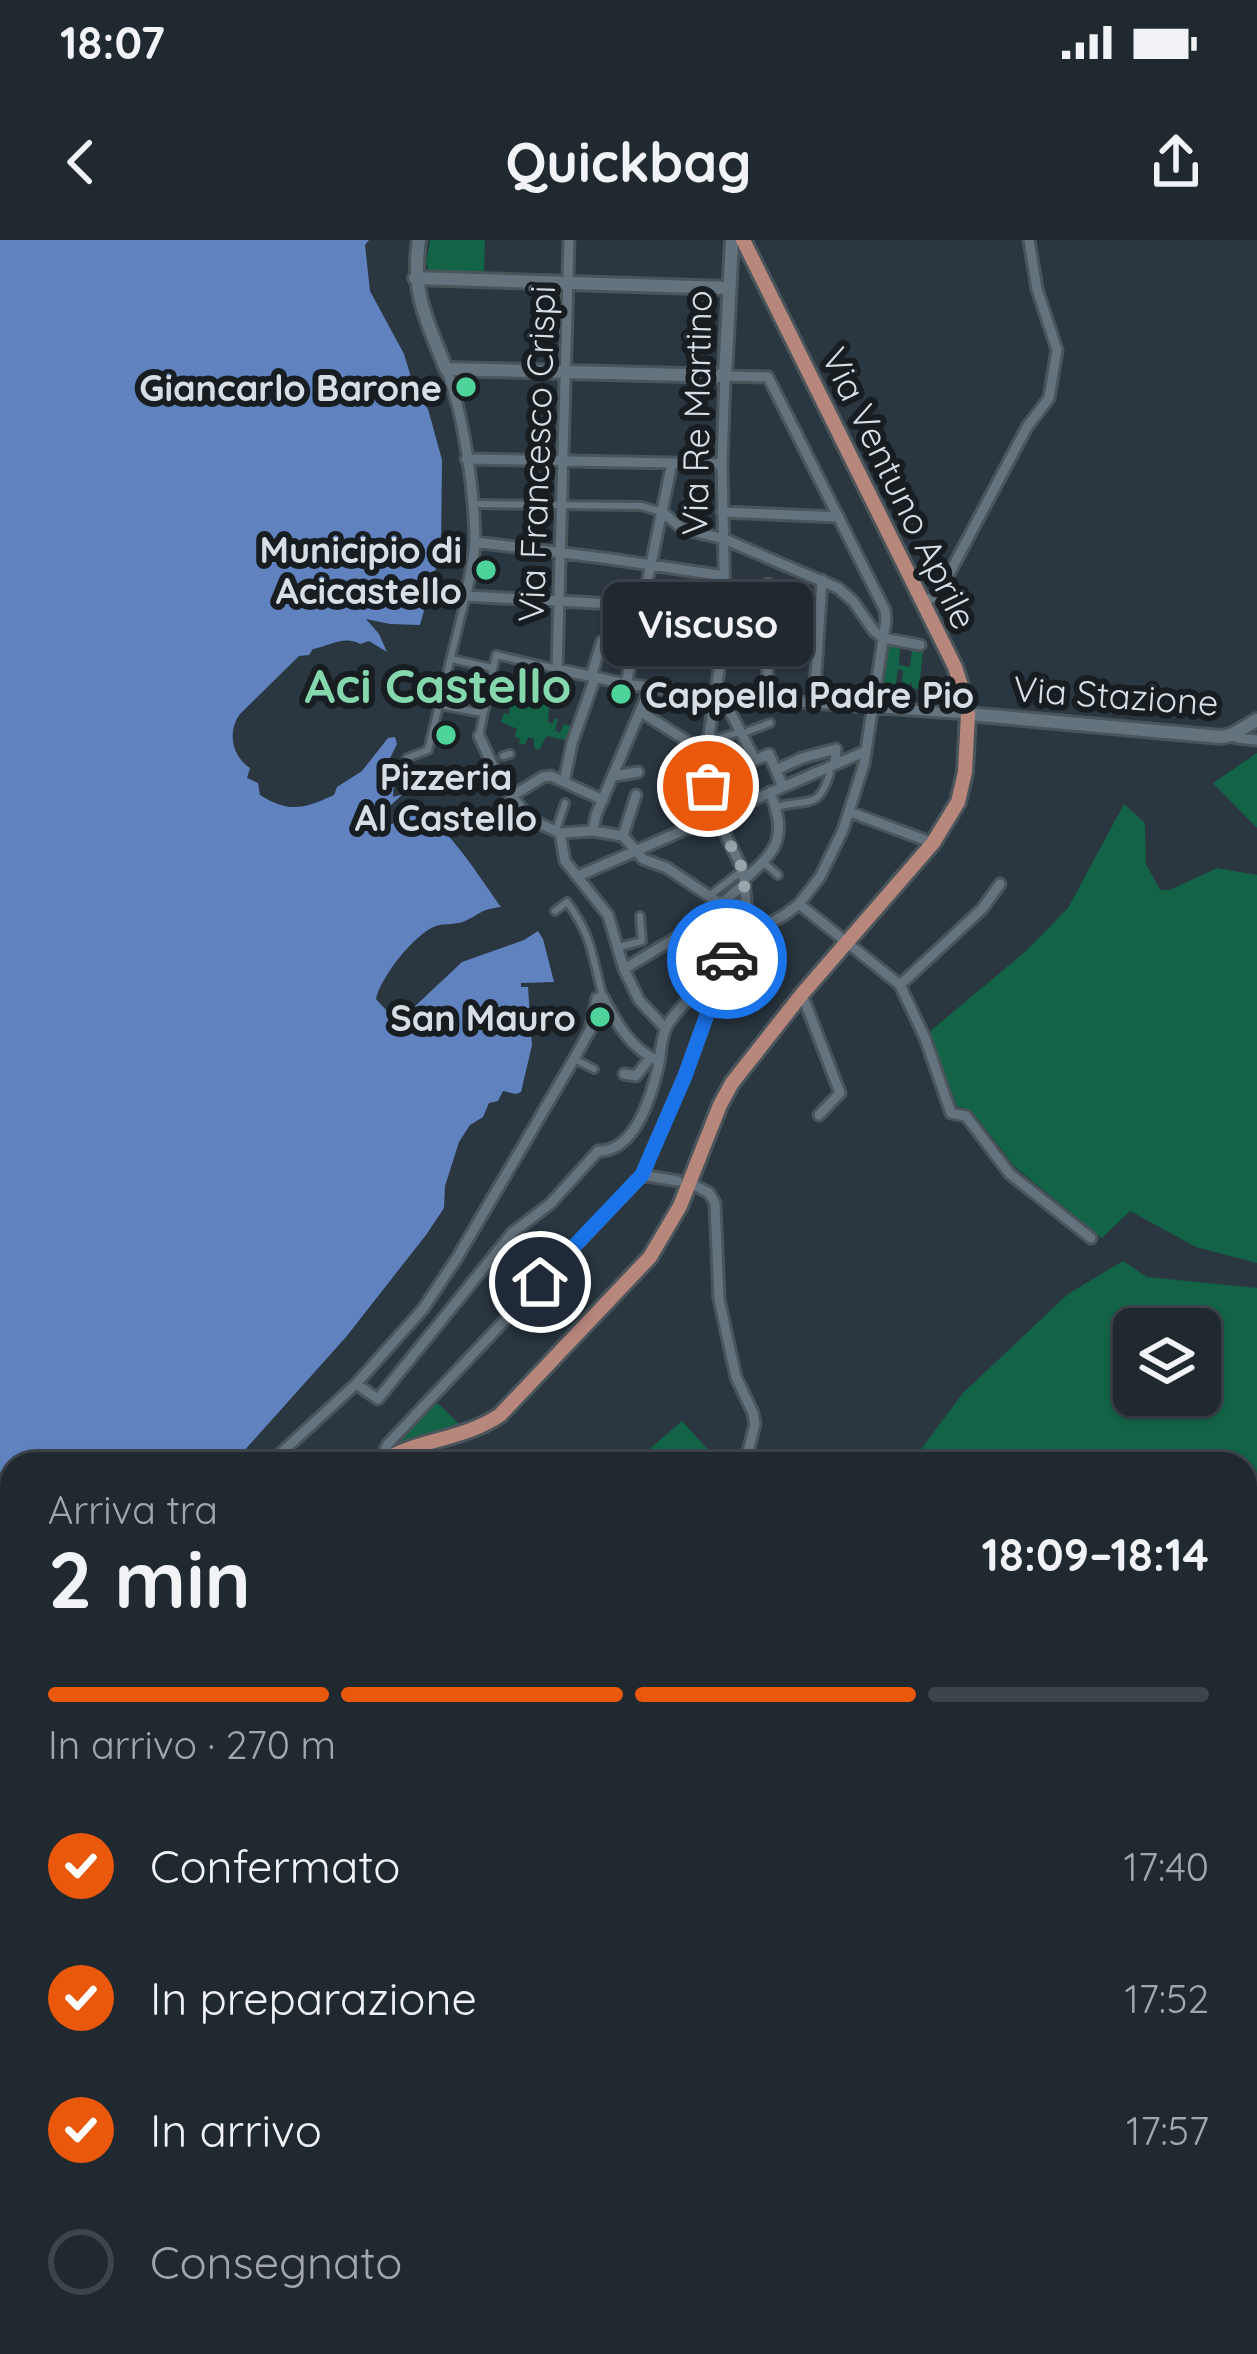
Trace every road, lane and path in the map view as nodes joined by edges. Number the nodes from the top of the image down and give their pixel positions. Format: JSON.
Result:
{"nodes":[{"id":1,"x":419,"y":240,"type":"edge"},
{"id":2,"x":569,"y":240,"type":"edge"},
{"id":3,"x":732,"y":240,"type":"edge"},
{"id":4,"x":743,"y":240,"type":"edge"},
{"id":5,"x":1029,"y":240,"type":"edge"},
{"id":6,"x":415,"y":278,"type":"junction"},
{"id":7,"x":568,"y":283,"type":"junction"},
{"id":8,"x":728,"y":288,"type":"junction"},
{"id":9,"x":446,"y":369,"type":"junction"},
{"id":10,"x":565,"y":372,"type":"junction"},
{"id":11,"x":725,"y":376,"type":"junction"},
{"id":12,"x":466,"y":459,"type":"junction"},
{"id":13,"x":564,"y":460,"type":"junction"},
{"id":14,"x":672,"y":464,"type":"junction"},
{"id":15,"x":722,"y":464,"type":"junction"},
{"id":16,"x":472,"y":504,"type":"junction"},
{"id":17,"x":562,"y":506,"type":"junction"},
{"id":18,"x":662,"y":512,"type":"junction"},
{"id":19,"x":722,"y":512,"type":"junction"},
{"id":20,"x":838,"y":517,"type":"junction"},
{"id":21,"x":724,"y":539,"type":"junction"},
{"id":22,"x":475,"y":542,"type":"junction"},
{"id":23,"x":560,"y":552,"type":"junction"},
{"id":24,"x":651,"y":564,"type":"junction"},
{"id":25,"x":724,"y":576,"type":"junction"},
{"id":26,"x":822,"y":580,"type":"junction"},
{"id":27,"x":769,"y":584,"type":"dead end"},
{"id":28,"x":466,"y":596,"type":"junction"},
{"id":29,"x":559,"y":602,"type":"junction"},
{"id":30,"x":925,"y":602,"type":"junction"},
{"id":31,"x":642,"y":605,"type":"junction"},
{"id":32,"x":725,"y":606,"type":"junction"},
{"id":33,"x":761,"y":606,"type":"junction"},
{"id":34,"x":883,"y":638,"type":"junction"},
{"id":35,"x":602,"y":641,"type":"dead end"},
{"id":36,"x":920,"y":645,"type":"dead end"},
{"id":37,"x":451,"y":659,"type":"junction"},
{"id":38,"x":493,"y":665,"type":"junction"},
{"id":39,"x":557,"y":669,"type":"junction"},
{"id":40,"x":593,"y":677,"type":"junction"},
{"id":41,"x":626,"y":684,"type":"junction"},
{"id":42,"x":650,"y":688,"type":"junction"},
{"id":43,"x":718,"y":696,"type":"junction"},
{"id":44,"x":770,"y":699,"type":"junction"},
{"id":45,"x":814,"y":702,"type":"junction"},
{"id":46,"x":440,"y":705,"type":"junction"},
{"id":47,"x":874,"y":706,"type":"junction"},
{"id":48,"x":641,"y":712,"type":"junction"},
{"id":49,"x":482,"y":713,"type":"junction"},
{"id":50,"x":968,"y":714,"type":"junction"},
{"id":51,"x":1257,"y":720,"type":"edge"},
{"id":52,"x":770,"y":722,"type":"dead end"},
{"id":53,"x":740,"y":733,"type":"junction"},
{"id":54,"x":1232,"y":735,"type":"junction"},
{"id":55,"x":479,"y":736,"type":"joint"},
{"id":56,"x":1257,"y":740,"type":"edge"},
{"id":57,"x":708,"y":746,"type":"junction"},
{"id":58,"x":866,"y":752,"type":"junction"},
{"id":59,"x":407,"y":758,"type":"dead end"},
{"id":60,"x":754,"y":760,"type":"junction"},
{"id":61,"x":833,"y":768,"type":"junction"},
{"id":62,"x":776,"y":770,"type":"junction"},
{"id":63,"x":638,"y":772,"type":"dead end"},
{"id":64,"x":614,"y":776,"type":"junction"},
{"id":65,"x":708,"y":777,"type":"junction"},
{"id":66,"x":564,"y":782,"type":"junction"},
{"id":67,"x":783,"y":787,"type":"junction"},
{"id":68,"x":770,"y":792,"type":"junction"},
{"id":69,"x":636,"y":795,"type":"dead end"},
{"id":70,"x":512,"y":796,"type":"junction"},
{"id":71,"x":603,"y":800,"type":"junction"},
{"id":72,"x":565,"y":803,"type":"dead end"},
{"id":73,"x":776,"y":807,"type":"junction"},
{"id":74,"x":850,"y":812,"type":"junction"},
{"id":75,"x":716,"y":816,"type":"junction"},
{"id":76,"x":558,"y":831,"type":"junction"},
{"id":77,"x":593,"y":831,"type":"junction"},
{"id":78,"x":623,"y":836,"type":"junction"},
{"id":79,"x":932,"y":843,"type":"junction"},
{"id":80,"x":635,"y":851,"type":"junction"},
{"id":81,"x":763,"y":862,"type":"junction"},
{"id":82,"x":778,"y":875,"type":"dead end"},
{"id":83,"x":578,"y":876,"type":"junction"},
{"id":84,"x":744,"y":878,"type":"junction"},
{"id":85,"x":1000,"y":884,"type":"dead end"},
{"id":86,"x":713,"y":900,"type":"junction"},
{"id":87,"x":799,"y":904,"type":"junction"},
{"id":88,"x":556,"y":911,"type":"dead end"},
{"id":89,"x":640,"y":916,"type":"dead end"},
{"id":90,"x":748,"y":933,"type":"junction"},
{"id":91,"x":848,"y":944,"type":"junction"},
{"id":92,"x":619,"y":947,"type":"junction"},
{"id":93,"x":728,"y":957,"type":"junction"},
{"id":94,"x":624,"y":969,"type":"junction"},
{"id":95,"x":900,"y":985,"type":"junction"},
{"id":96,"x":802,"y":994,"type":"junction"},
{"id":97,"x":603,"y":997,"type":"junction"},
{"id":98,"x":665,"y":1028,"type":"junction"},
{"id":99,"x":574,"y":1059,"type":"junction"},
{"id":100,"x":654,"y":1059,"type":"junction"},
{"id":101,"x":594,"y":1069,"type":"dead end"},
{"id":102,"x":624,"y":1074,"type":"dead end"},
{"id":103,"x":819,"y":1114,"type":"dead end"},
{"id":104,"x":642,"y":1175,"type":"junction"},
{"id":105,"x":684,"y":1182,"type":"junction"},
{"id":106,"x":1091,"y":1238,"type":"dead end"},
{"id":107,"x":422,"y":1309,"type":"junction"},
{"id":108,"x":441,"y":1322,"type":"junction"},
{"id":109,"x":356,"y":1384,"type":"junction"},
{"id":110,"x":282,"y":1452,"type":"edge"},
{"id":111,"x":384,"y":1452,"type":"edge"},
{"id":112,"x":403,"y":1452,"type":"edge"},
{"id":113,"x":748,"y":1452,"type":"edge"}],
"edges":[{"from":1,"to":6,"type":"main road"},
{"from":2,"to":7,"type":"street","name":"Via Francesco Crispi"},
{"from":3,"to":8,"type":"main road","name":"Via Re Martino"},
{"from":4,"to":30,"type":"main road","name":"Via Ventuno Aprile"},
{"from":5,"to":30,"type":"street"},
{"from":6,"to":7,"type":"main road"},
{"from":6,"to":9,"type":"main road"},
{"from":7,"to":8,"type":"main road"},
{"from":7,"to":10,"type":"street","name":"Via Francesco Crispi"},
{"from":8,"to":11,"type":"main road","name":"Via Re Martino"},
{"from":9,"to":10,"type":"main road"},
{"from":9,"to":12,"type":"street"},
{"from":10,"to":11,"type":"main road"},
{"from":10,"to":13,"type":"street","name":"Via Francesco Crispi"},
{"from":11,"to":15,"type":"street","name":"Via Re Martino"},
{"from":11,"to":20,"type":"street"},
{"from":12,"to":13,"type":"street"},
{"from":12,"to":16,"type":"street"},
{"from":13,"to":14,"type":"street"},
{"from":13,"to":17,"type":"street","name":"Via Francesco Crispi"},
{"from":14,"to":15,"type":"street"},
{"from":14,"to":18,"type":"street"},
{"from":15,"to":19,"type":"street","name":"Via Re Martino"},
{"from":16,"to":17,"type":"street"},
{"from":16,"to":22,"type":"street"},
{"from":17,"to":18,"type":"street"},
{"from":17,"to":23,"type":"street","name":"Via Francesco Crispi"},
{"from":18,"to":21,"type":"street"},
{"from":18,"to":24,"type":"street"},
{"from":19,"to":20,"type":"street"},
{"from":19,"to":21,"type":"street","name":"Via Re Martino"},
{"from":20,"to":34,"type":"street"},
{"from":21,"to":25,"type":"street","name":"Via Re Martino"},
{"from":21,"to":26,"type":"street"},
{"from":22,"to":23,"type":"street"},
{"from":22,"to":28,"type":"street"},
{"from":23,"to":24,"type":"street"},
{"from":23,"to":29,"type":"street","name":"Via Francesco Crispi"},
{"from":24,"to":25,"type":"street"},
{"from":24,"to":31,"type":"street"},
{"from":25,"to":32,"type":"street","name":"Via Re Martino"},
{"from":26,"to":34,"type":"street"},
{"from":26,"to":45,"type":"street"},
{"from":27,"to":33,"type":"street"},
{"from":28,"to":29,"type":"street"},
{"from":28,"to":37,"type":"street"},
{"from":29,"to":31,"type":"street"},
{"from":29,"to":39,"type":"street","name":"Via Francesco Crispi"},
{"from":30,"to":50,"type":"main road","name":"Via Ventuno Aprile"},
{"from":31,"to":32,"type":"street"},
{"from":31,"to":41,"type":"street"},
{"from":32,"to":33,"type":"street"},
{"from":32,"to":43,"type":"street","name":"Via Re Martino"},
{"from":33,"to":44,"type":"street"},
{"from":34,"to":36,"type":"street"},
{"from":34,"to":47,"type":"street"},
{"from":35,"to":40,"type":"street"},
{"from":37,"to":38,"type":"street"},
{"from":37,"to":46,"type":"street"},
{"from":38,"to":39,"type":"street"},
{"from":38,"to":49,"type":"street"},
{"from":39,"to":40,"type":"street"},
{"from":40,"to":41,"type":"street"},
{"from":40,"to":66,"type":"street"},
{"from":41,"to":42,"type":"street"},
{"from":42,"to":43,"type":"street"},
{"from":42,"to":48,"type":"street"},
{"from":43,"to":44,"type":"street"},
{"from":43,"to":53,"type":"street"},
{"from":43,"to":57,"type":"street","name":"Via Re Martino"},
{"from":44,"to":45,"type":"street"},
{"from":45,"to":47,"type":"street"},
{"from":46,"to":49,"type":"street"},
{"from":46,"to":59,"type":"street"},
{"from":47,"to":50,"type":"street"},
{"from":47,"to":58,"type":"street"},
{"from":48,"to":57,"type":"street"},
{"from":48,"to":64,"type":"street"},
{"from":49,"to":55,"type":"street"},
{"from":50,"to":54,"type":"main road","name":"Via Stazione"},
{"from":50,"to":79,"type":"main road","name":"Via Ventuno Aprile"},
{"from":51,"to":54,"type":"main road","name":"Via Stazione"},
{"from":52,"to":53,"type":"street"},
{"from":53,"to":57,"type":"street"},
{"from":53,"to":60,"type":"street"},
{"from":54,"to":56,"type":"street"},
{"from":55,"to":70,"type":"street"},
{"from":57,"to":65,"type":"street","name":"Via Re Martino"},
{"from":58,"to":61,"type":"street"},
{"from":58,"to":74,"type":"street"},
{"from":60,"to":62,"type":"street"},
{"from":60,"to":65,"type":"street"},
{"from":61,"to":62,"type":"street"},
{"from":61,"to":67,"type":"street"},
{"from":61,"to":73,"type":"street"},
{"from":62,"to":67,"type":"street"},
{"from":63,"to":64,"type":"street"},
{"from":64,"to":71,"type":"street"},
{"from":65,"to":75,"type":"street","name":"Via Re Martino"},
{"from":66,"to":70,"type":"street"},
{"from":66,"to":71,"type":"street"},
{"from":67,"to":68,"type":"street"},
{"from":68,"to":73,"type":"street"},
{"from":68,"to":75,"type":"street"},
{"from":69,"to":78,"type":"street"},
{"from":70,"to":76,"type":"street"},
{"from":71,"to":77,"type":"street"},
{"from":72,"to":76,"type":"street"},
{"from":73,"to":81,"type":"street"},
{"from":74,"to":79,"type":"street"},
{"from":74,"to":87,"type":"street"},
{"from":75,"to":80,"type":"street"},
{"from":75,"to":84,"type":"street","name":"Via Re Martino"},
{"from":76,"to":77,"type":"street"},
{"from":76,"to":83,"type":"street"},
{"from":77,"to":78,"type":"street"},
{"from":78,"to":80,"type":"street"},
{"from":79,"to":91,"type":"main road","name":"Via Ventuno Aprile"},
{"from":80,"to":83,"type":"street"},
{"from":80,"to":86,"type":"street"},
{"from":81,"to":82,"type":"street"},
{"from":81,"to":84,"type":"street"},
{"from":83,"to":92,"type":"street"},
{"from":84,"to":86,"type":"street"},
{"from":84,"to":90,"type":"street","name":"Via Re Martino"},
{"from":85,"to":95,"type":"street"},
{"from":86,"to":94,"type":"street"},
{"from":87,"to":90,"type":"street"},
{"from":87,"to":91,"type":"street"},
{"from":88,"to":97,"type":"street"},
{"from":89,"to":92,"type":"street"},
{"from":90,"to":93,"type":"street"},
{"from":91,"to":95,"type":"street"},
{"from":91,"to":96,"type":"main road","name":"Via Ventuno Aprile"},
{"from":92,"to":94,"type":"street"},
{"from":93,"to":98,"type":"street"},
{"from":93,"to":104,"type":"street"},
{"from":94,"to":98,"type":"street"},
{"from":95,"to":106,"type":"street"},
{"from":96,"to":103,"type":"street"},
{"from":96,"to":105,"type":"main road","name":"Via Ventuno Aprile"},
{"from":97,"to":99,"type":"street"},
{"from":97,"to":100,"type":"street"},
{"from":98,"to":100,"type":"street"},
{"from":99,"to":101,"type":"street"},
{"from":99,"to":107,"type":"street"},
{"from":100,"to":102,"type":"street"},
{"from":100,"to":108,"type":"street"},
{"from":104,"to":105,"type":"street"},
{"from":104,"to":111,"type":"street"},
{"from":105,"to":112,"type":"main road","name":"Via Ventuno Aprile"},
{"from":105,"to":113,"type":"street"},
{"from":107,"to":108,"type":"street"},
{"from":107,"to":109,"type":"street"},
{"from":108,"to":109,"type":"street"},
{"from":109,"to":110,"type":"street"}]}
